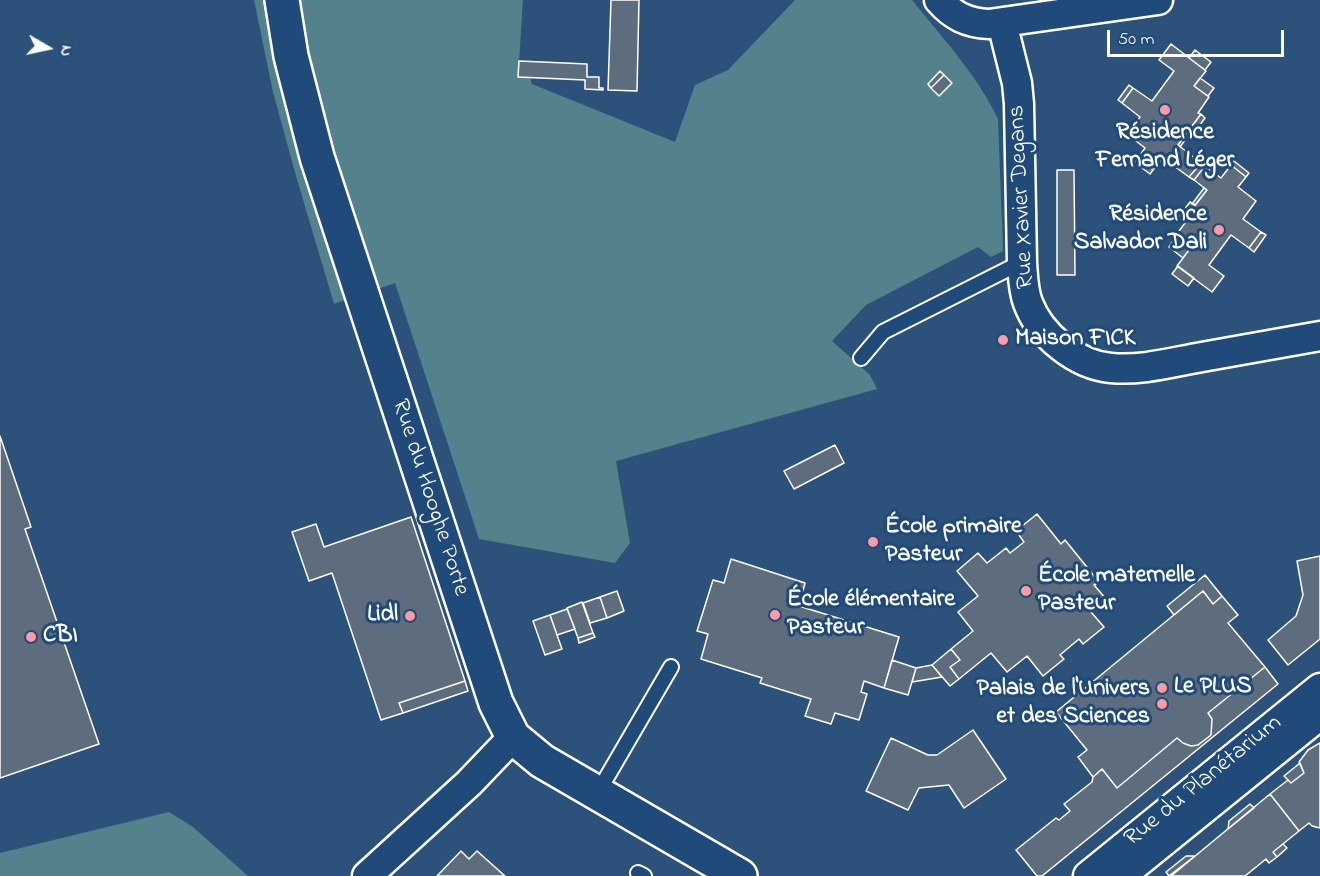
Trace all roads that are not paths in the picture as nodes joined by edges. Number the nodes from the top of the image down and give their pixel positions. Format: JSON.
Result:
{"nodes":[{"id":1,"x":282,"y":0,"type":"edge"},
{"id":2,"x":939,"y":0,"type":"edge"},
{"id":3,"x":1158,"y":0,"type":"edge"},
{"id":4,"x":1002,"y":23,"type":"junction"},
{"id":5,"x":1022,"y":262,"type":"junction"},
{"id":6,"x":1320,"y":336,"type":"edge"},
{"id":7,"x":861,"y":358,"type":"dead end"},
{"id":8,"x":670,"y":667,"type":"dead end"},
{"id":9,"x":1320,"y":688,"type":"edge"},
{"id":10,"x":1320,"y":715,"type":"edge"},
{"id":11,"x":513,"y":737,"type":"junction"},
{"id":12,"x":597,"y":794,"type":"junction"},
{"id":13,"x":368,"y":876,"type":"edge"},
{"id":14,"x":740,"y":876,"type":"edge"},
{"id":15,"x":1088,"y":876,"type":"edge"},
{"id":16,"x":1121,"y":876,"type":"edge"}],
"edges":[{"from":1,"to":11,"type":"street","name":"Rue du Hooghe Porte"},
{"from":2,"to":4,"type":"street"},
{"from":3,"to":4,"type":"street"},
{"from":4,"to":5,"type":"street","name":"Rue Xavier Degans"},
{"from":5,"to":6,"type":"street","name":"Rue Xavier Degans"},
{"from":5,"to":7,"type":"lane"},
{"from":8,"to":12,"type":"lane"},
{"from":9,"to":15,"type":"street","name":"Rue du Planétarium"},
{"from":10,"to":16,"type":"street","name":"Rue du Planétarium"},
{"from":11,"to":12,"type":"street","name":"Rue du Hooghe Porte"},
{"from":11,"to":13,"type":"street"},
{"from":12,"to":14,"type":"street","name":"Rue du Hooghe Porte"}]}
